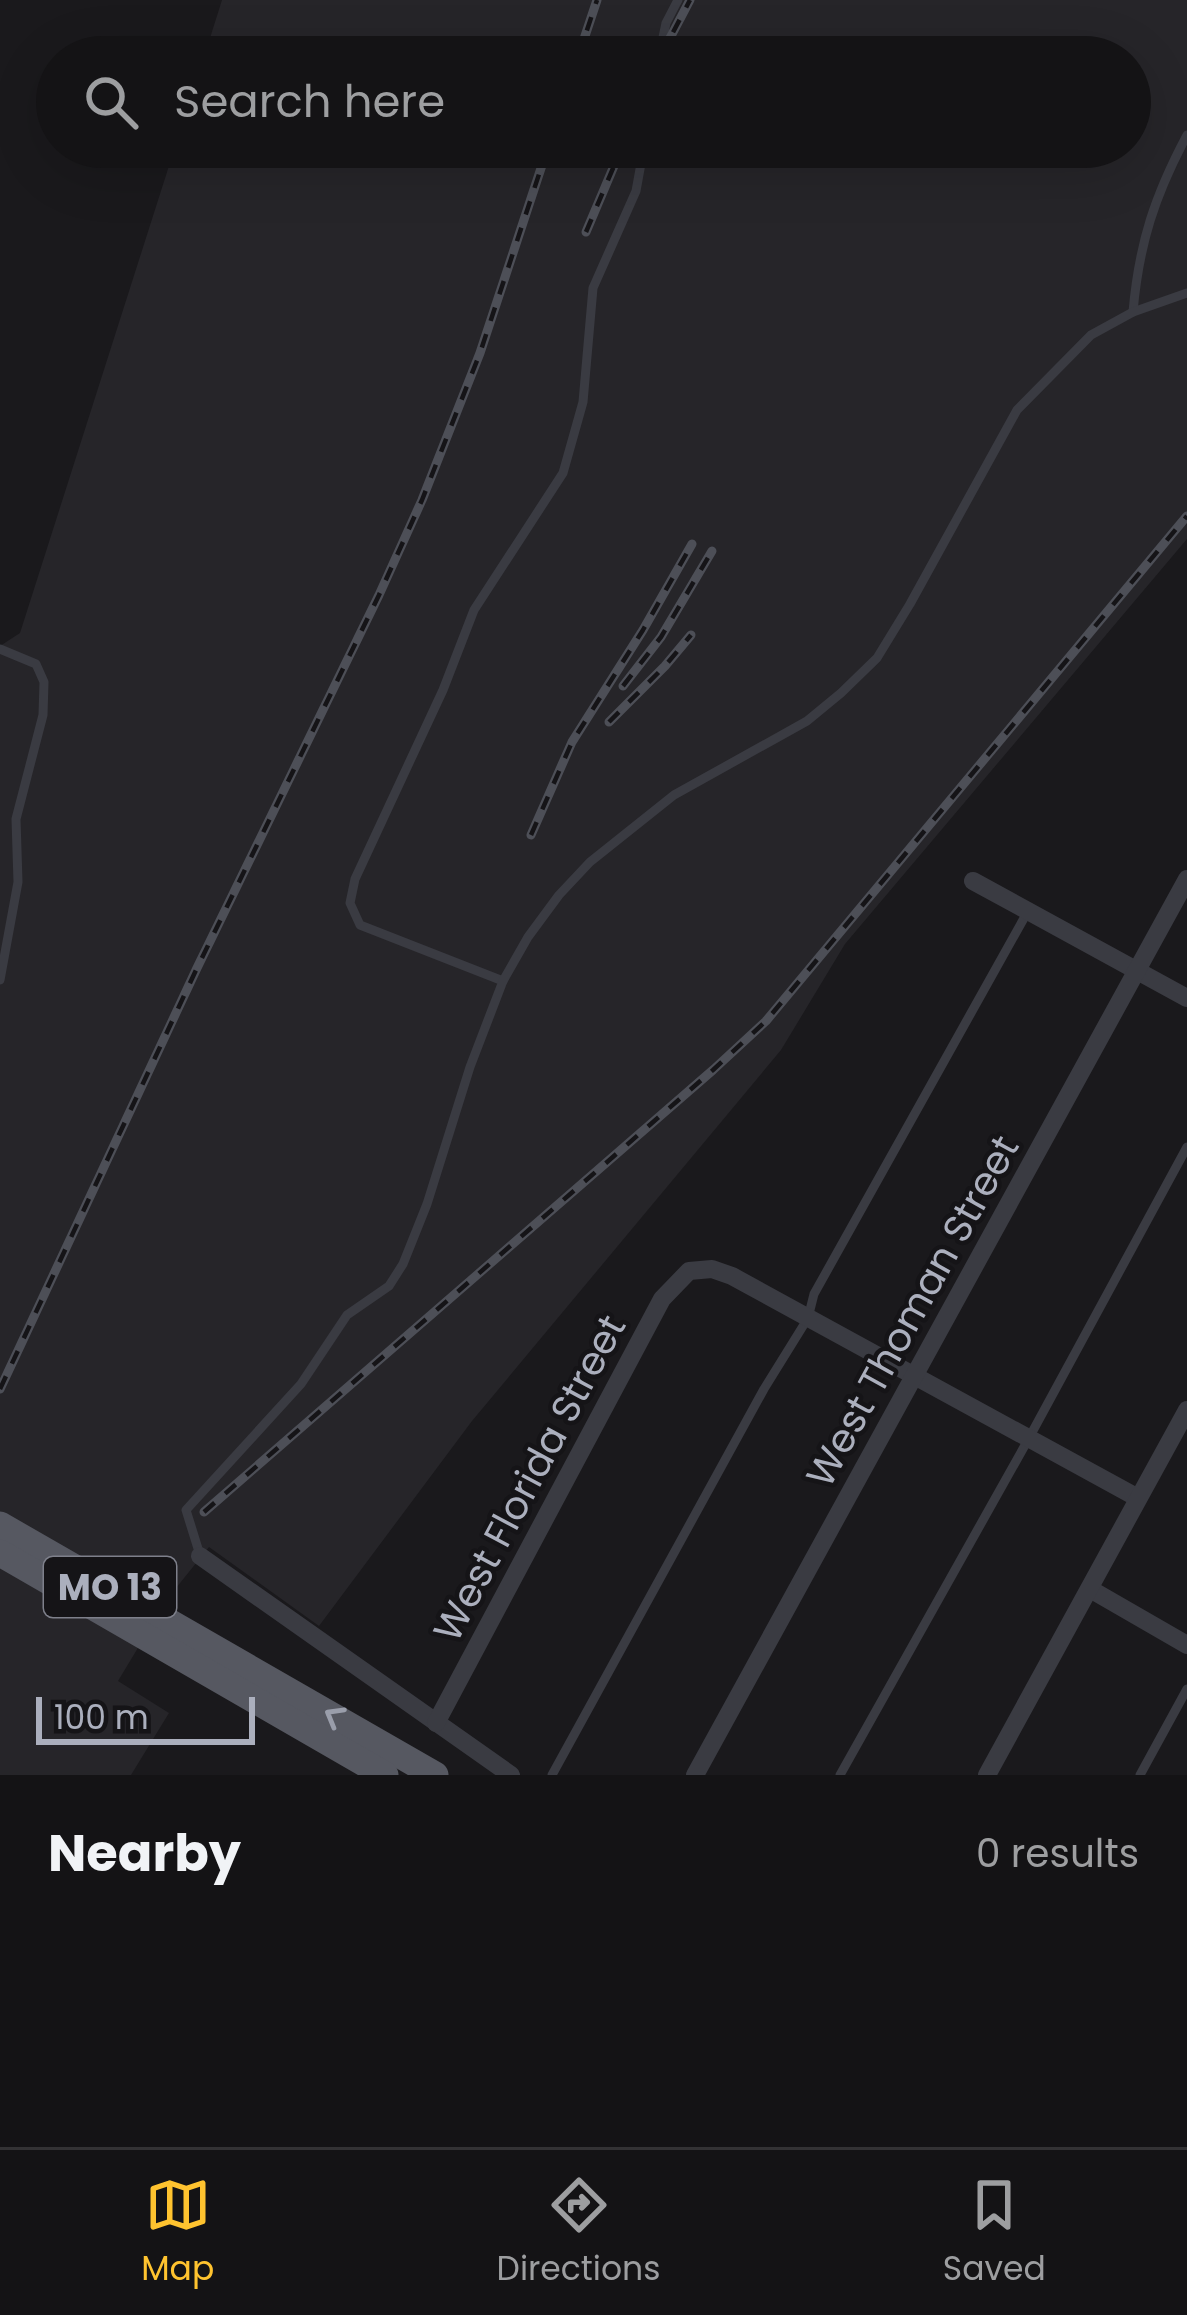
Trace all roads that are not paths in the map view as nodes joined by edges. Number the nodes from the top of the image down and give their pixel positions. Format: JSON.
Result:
{"nodes":[{"id":1,"x":677,"y":0,"type":"edge"},
{"id":2,"x":663,"y":36,"type":"edge"},
{"id":3,"x":1187,"y":135,"type":"edge"},
{"id":4,"x":640,"y":168,"type":"edge"},
{"id":5,"x":1187,"y":293,"type":"edge"},
{"id":6,"x":1133,"y":312,"type":"junction"},
{"id":7,"x":0,"y":649,"type":"edge"},
{"id":8,"x":1187,"y":879,"type":"edge"},
{"id":9,"x":973,"y":880,"type":"dead end"},
{"id":10,"x":1028,"y":911,"type":"junction"},
{"id":11,"x":1136,"y":970,"type":"junction"},
{"id":12,"x":0,"y":980,"type":"edge"},
{"id":13,"x":503,"y":981,"type":"junction"},
{"id":14,"x":1187,"y":998,"type":"edge"},
{"id":15,"x":1187,"y":1147,"type":"edge"},
{"id":16,"x":808,"y":1318,"type":"junction"},
{"id":17,"x":914,"y":1376,"type":"junction"},
{"id":18,"x":1187,"y":1410,"type":"edge"},
{"id":19,"x":1029,"y":1438,"type":"junction"},
{"id":20,"x":1138,"y":1498,"type":"junction"},
{"id":21,"x":0,"y":1525,"type":"edge"},
{"id":22,"x":0,"y":1553,"type":"edge"},
{"id":23,"x":200,"y":1556,"type":"joint"},
{"id":24,"x":1090,"y":1589,"type":"junction"},
{"id":25,"x":1187,"y":1645,"type":"edge"},
{"id":26,"x":214,"y":1661,"type":"junction"},
{"id":27,"x":1187,"y":1689,"type":"edge"},
{"id":28,"x":436,"y":1723,"type":"junction"},
{"id":29,"x":385,"y":1775,"type":"edge"},
{"id":30,"x":435,"y":1775,"type":"edge"},
{"id":31,"x":511,"y":1775,"type":"edge"},
{"id":32,"x":552,"y":1775,"type":"edge"},
{"id":33,"x":695,"y":1775,"type":"edge"},
{"id":34,"x":840,"y":1775,"type":"edge"},
{"id":35,"x":986,"y":1775,"type":"edge"},
{"id":36,"x":1140,"y":1775,"type":"edge"}],
"edges":[{"from":1,"to":2,"type":"lane"},
{"from":3,"to":6,"type":"lane"},
{"from":4,"to":13,"type":"lane"},
{"from":5,"to":6,"type":"lane"},
{"from":6,"to":13,"type":"lane"},
{"from":7,"to":12,"type":"lane"},
{"from":8,"to":11,"type":"street","name":"West Thoman Street"},
{"from":9,"to":10,"type":"street"},
{"from":10,"to":11,"type":"street"},
{"from":10,"to":16,"type":"lane"},
{"from":11,"to":14,"type":"street"},
{"from":11,"to":17,"type":"street","name":"West Thoman Street"},
{"from":13,"to":23,"type":"lane"},
{"from":15,"to":19,"type":"lane"},
{"from":16,"to":17,"type":"street"},
{"from":16,"to":28,"type":"street","name":"West Florida Street"},
{"from":16,"to":32,"type":"lane"},
{"from":17,"to":19,"type":"street"},
{"from":17,"to":33,"type":"street","name":"West Thoman Street"},
{"from":18,"to":20,"type":"street"},
{"from":19,"to":20,"type":"street"},
{"from":19,"to":34,"type":"lane"},
{"from":20,"to":24,"type":"street"},
{"from":21,"to":26,"type":"main road","number":"MO 13"},
{"from":22,"to":26,"type":"main road","number":"MO 13"},
{"from":23,"to":28,"type":"street"},
{"from":24,"to":25,"type":"street"},
{"from":24,"to":35,"type":"street"},
{"from":26,"to":29,"type":"main road","number":"MO 13"},
{"from":30,"to":26,"type":"main road","number":"MO 13","one_way":true},
{"from":27,"to":36,"type":"lane"},
{"from":28,"to":31,"type":"street"}]}
